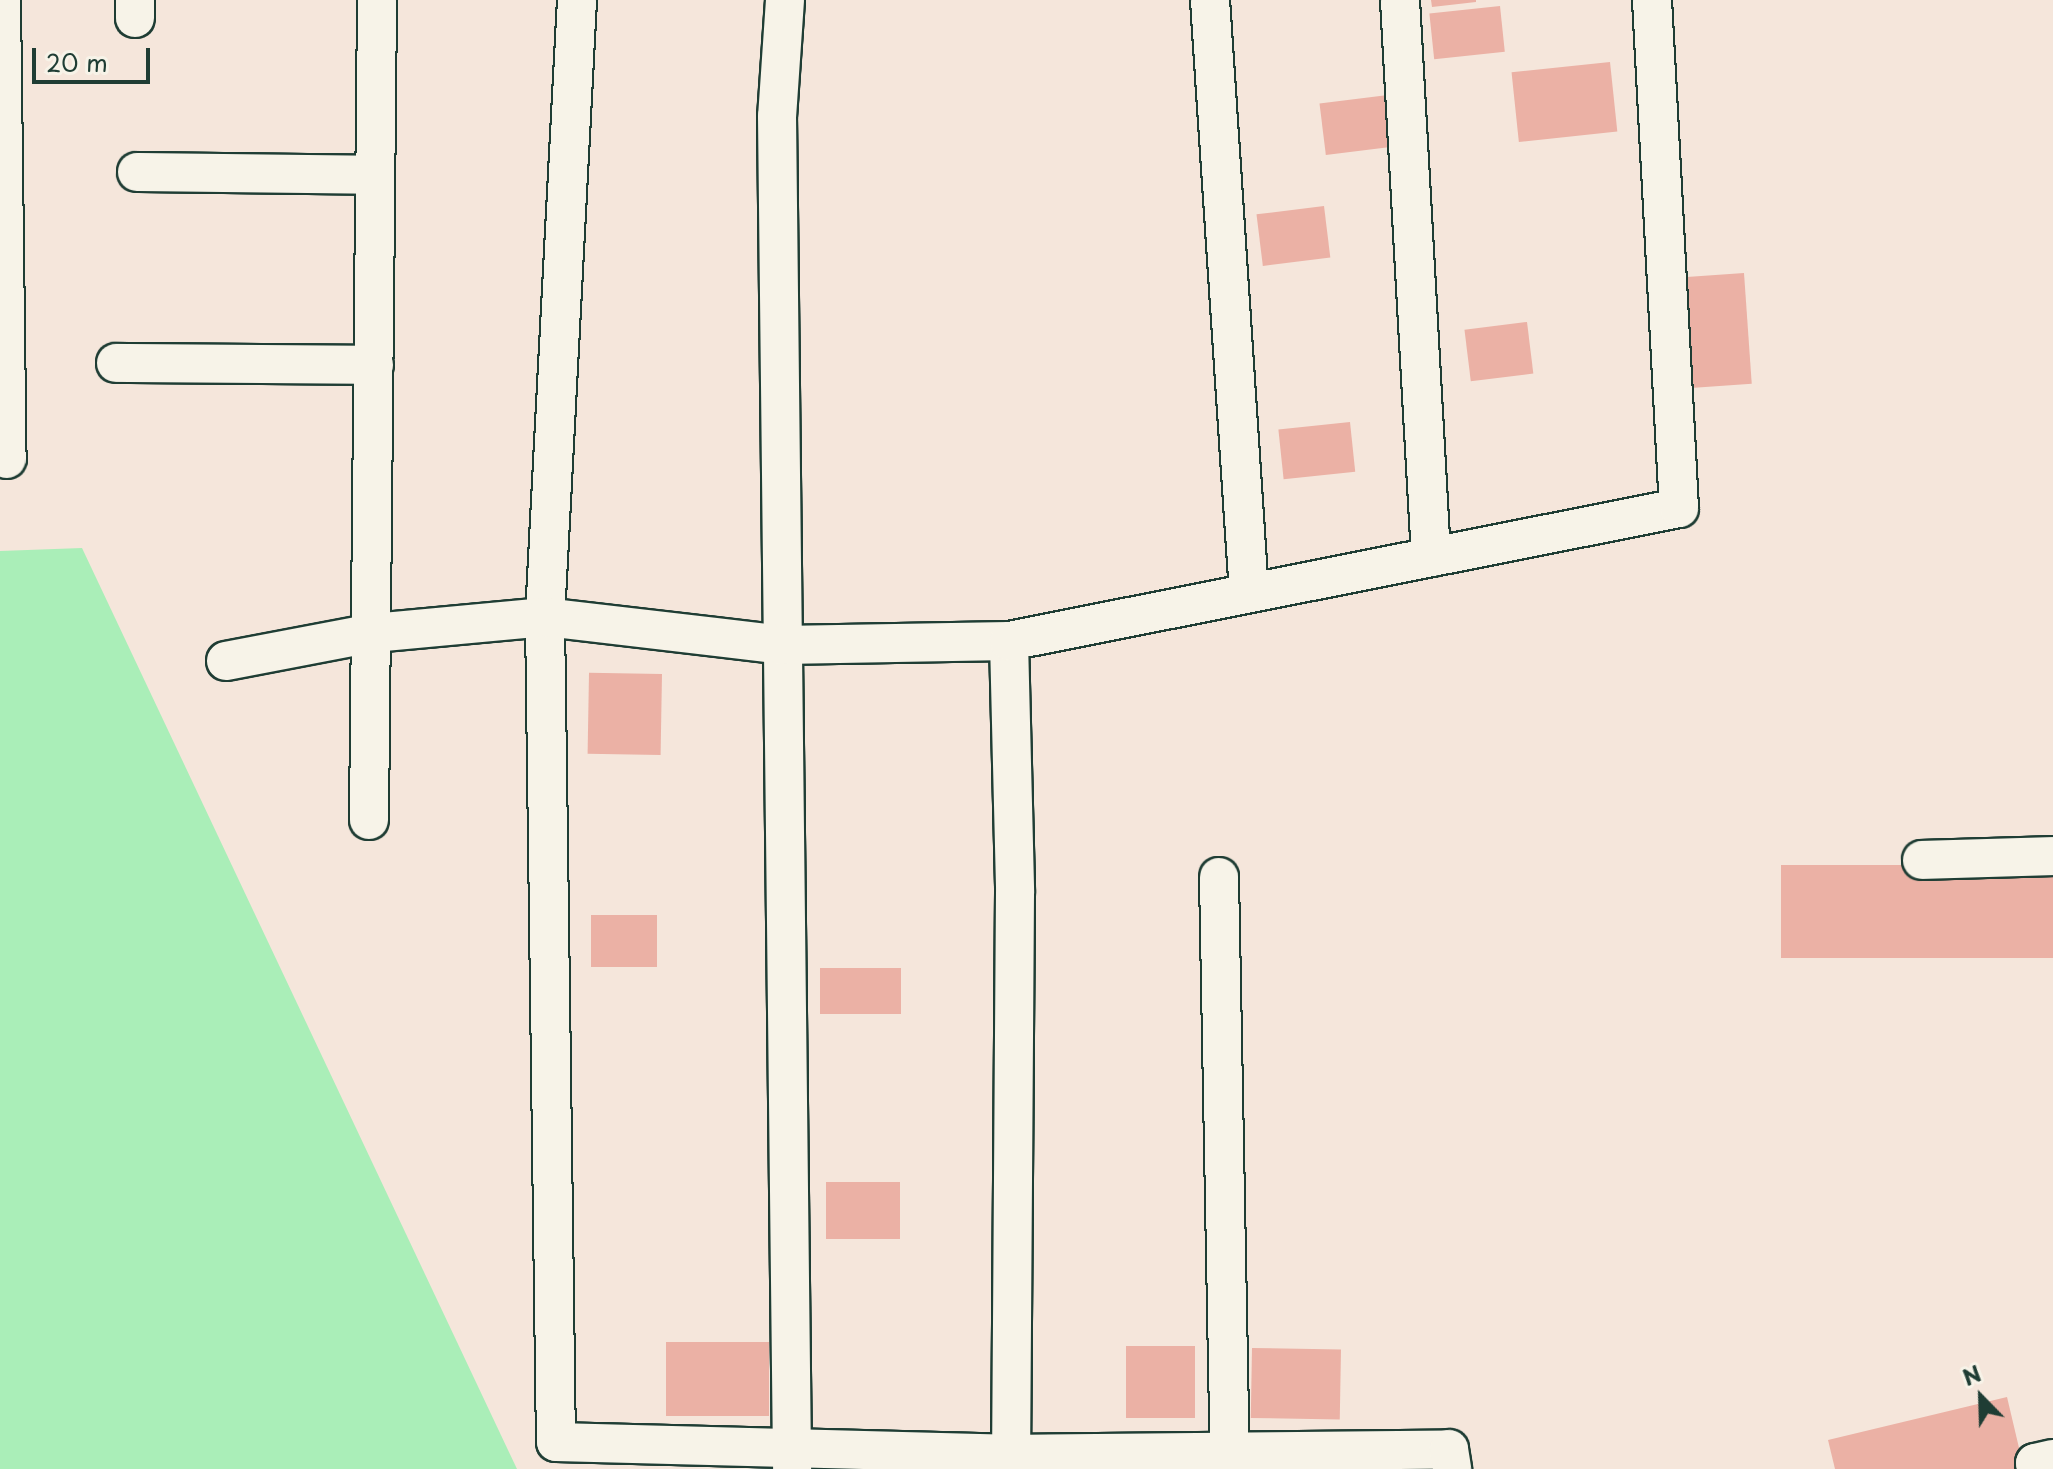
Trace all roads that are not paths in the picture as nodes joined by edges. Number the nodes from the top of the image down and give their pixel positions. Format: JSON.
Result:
{"nodes":[{"id":1,"x":1,"y":0,"type":"edge"},
{"id":2,"x":377,"y":0,"type":"edge"},
{"id":3,"x":577,"y":0,"type":"edge"},
{"id":4,"x":785,"y":0,"type":"edge"},
{"id":5,"x":1210,"y":0,"type":"edge"},
{"id":6,"x":1400,"y":0,"type":"edge"},
{"id":7,"x":1652,"y":0,"type":"edge"},
{"id":8,"x":137,"y":172,"type":"dead end"},
{"id":9,"x":373,"y":175,"type":"junction"},
{"id":10,"x":116,"y":363,"type":"dead end"},
{"id":11,"x":374,"y":365,"type":"junction"},
{"id":12,"x":7,"y":459,"type":"dead end"},
{"id":13,"x":1431,"y":557,"type":"junction"},
{"id":14,"x":1249,"y":593,"type":"junction"},
{"id":15,"x":545,"y":617,"type":"junction"},
{"id":16,"x":373,"y":633,"type":"junction"},
{"id":17,"x":1009,"y":641,"type":"junction"},
{"id":18,"x":782,"y":645,"type":"junction"},
{"id":19,"x":226,"y":661,"type":"dead end"},
{"id":20,"x":369,"y":820,"type":"dead end"},
{"id":21,"x":2053,"y":856,"type":"edge"},
{"id":22,"x":1922,"y":860,"type":"dead end"},
{"id":23,"x":1219,"y":877,"type":"dead end"},
{"id":24,"x":791,"y":1459,"type":"edge"},
{"id":25,"x":1229,"y":1459,"type":"edge"},
{"id":26,"x":2053,"y":1459,"type":"edge"},
{"id":27,"x":1010,"y":1461,"type":"edge"},
{"id":28,"x":1452,"y":1469,"type":"edge"},
{"id":29,"x":2036,"y":1469,"type":"edge"}],
"edges":[{"from":1,"to":12,"type":"street"},
{"from":2,"to":9,"type":"street"},
{"from":3,"to":15,"type":"street"},
{"from":4,"to":18,"type":"street"},
{"from":5,"to":14,"type":"street"},
{"from":6,"to":13,"type":"street"},
{"from":7,"to":13,"type":"street"},
{"from":8,"to":9,"type":"street"},
{"from":9,"to":11,"type":"street"},
{"from":10,"to":11,"type":"street"},
{"from":11,"to":16,"type":"street"},
{"from":13,"to":14,"type":"street"},
{"from":14,"to":17,"type":"street"},
{"from":15,"to":16,"type":"street"},
{"from":15,"to":18,"type":"street"},
{"from":15,"to":24,"type":"street"},
{"from":16,"to":19,"type":"street"},
{"from":16,"to":20,"type":"street"},
{"from":17,"to":18,"type":"street"},
{"from":17,"to":27,"type":"street"},
{"from":18,"to":24,"type":"street"},
{"from":21,"to":22,"type":"street"},
{"from":23,"to":25,"type":"street"},
{"from":24,"to":27,"type":"street"},
{"from":25,"to":27,"type":"street"},
{"from":25,"to":28,"type":"street"},
{"from":26,"to":29,"type":"street"}]}
